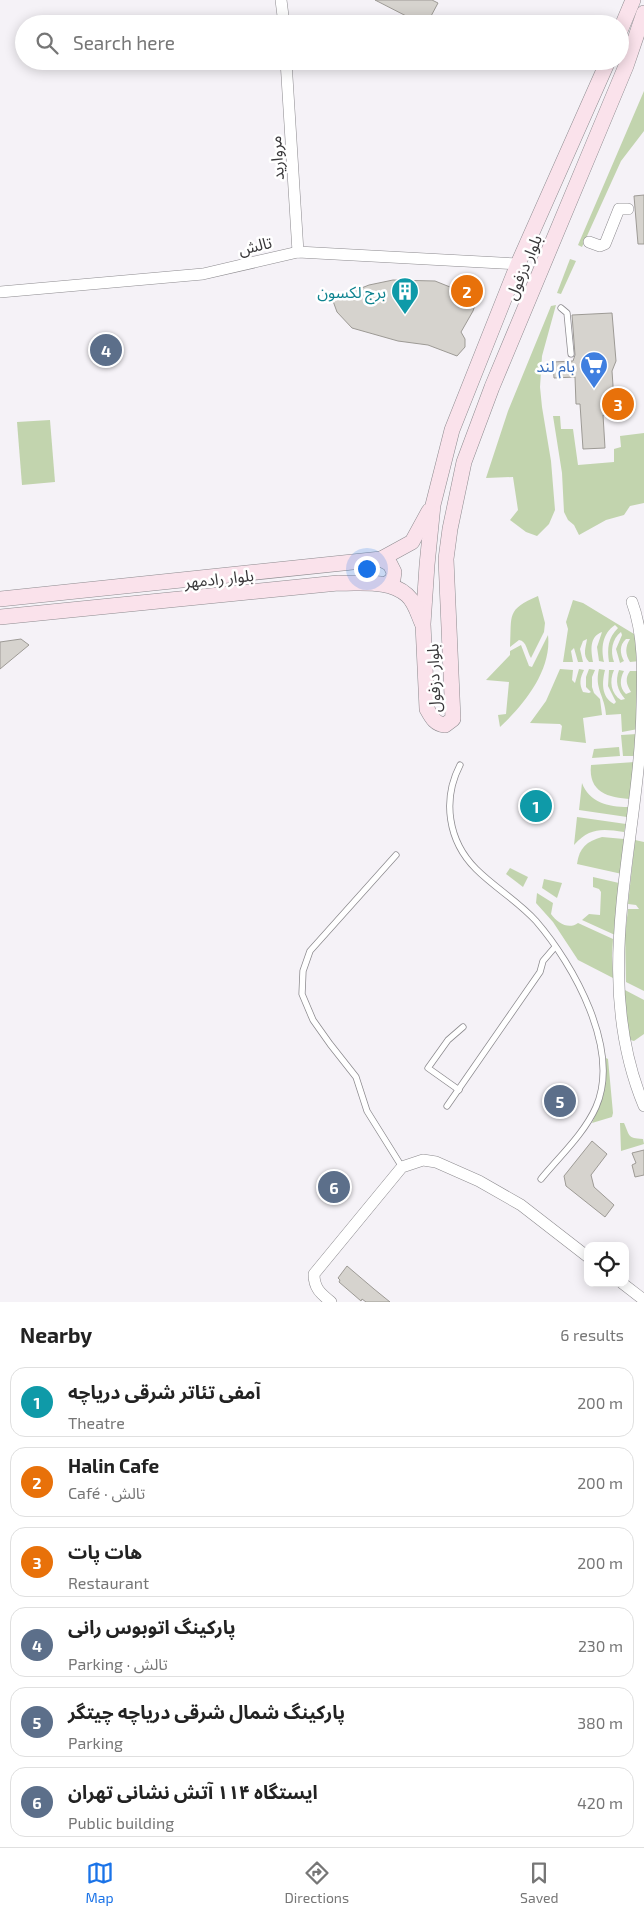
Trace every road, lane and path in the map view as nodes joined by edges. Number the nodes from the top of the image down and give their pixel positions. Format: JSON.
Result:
{"nodes":[{"id":1,"x":281,"y":0,"type":"edge"},
{"id":2,"x":633,"y":0,"type":"edge"},
{"id":3,"x":644,"y":13,"type":"edge"},
{"id":4,"x":283,"y":15,"type":"edge"},
{"id":5,"x":627,"y":15,"type":"edge"},
{"id":6,"x":629,"y":57,"type":"edge"},
{"id":7,"x":287,"y":70,"type":"edge"},
{"id":8,"x":604,"y":70,"type":"edge"},
{"id":9,"x":624,"y":70,"type":"edge"},
{"id":10,"x":628,"y":209,"type":"dead end"},
{"id":11,"x":589,"y":242,"type":"dead end"},
{"id":12,"x":298,"y":252,"type":"junction"},
{"id":13,"x":518,"y":264,"type":"junction"},
{"id":14,"x":0,"y":292,"type":"edge"},
{"id":15,"x":561,"y":308,"type":"dead end"},
{"id":16,"x":571,"y":354,"type":"dead end"},
{"id":17,"x":432,"y":505,"type":"junction"},
{"id":18,"x":380,"y":560,"type":"junction"},
{"id":19,"x":387,"y":584,"type":"junction"},
{"id":20,"x":0,"y":599,"type":"edge"},
{"id":21,"x":632,"y":602,"type":"dead end"},
{"id":22,"x":0,"y":617,"type":"edge"},
{"id":23,"x":423,"y":624,"type":"junction"},
{"id":24,"x":460,"y":765,"type":"dead end"},
{"id":25,"x":396,"y":855,"type":"dead end"},
{"id":26,"x":555,"y":947,"type":"junction"},
{"id":27,"x":463,"y":1027,"type":"dead end"},
{"id":28,"x":459,"y":1090,"type":"junction"},
{"id":29,"x":447,"y":1106,"type":"dead end"},
{"id":30,"x":644,"y":1106,"type":"edge"},
{"id":31,"x":402,"y":1167,"type":"junction"},
{"id":32,"x":540,"y":1179,"type":"dead end"},
{"id":33,"x":584,"y":1254,"type":"edge"},
{"id":34,"x":627,"y":1287,"type":"edge"},
{"id":35,"x":324,"y":1300,"type":"edge"},
{"id":36,"x":644,"y":1300,"type":"edge"}],
"edges":[{"from":1,"to":4,"type":"street"},
{"from":2,"to":5,"type":"street"},
{"from":3,"to":6,"type":"street","name":"بلوار دزفول"},
{"from":7,"to":12,"type":"street","name":"مروارید"},
{"from":8,"to":13,"type":"street","name":"بلوار دزفول"},
{"from":9,"to":23,"type":"street","name":"بلوار دزفول"},
{"from":10,"to":11,"type":"street"},
{"from":12,"to":13,"type":"street","name":"تالش"},
{"from":12,"to":14,"type":"street","name":"تالش"},
{"from":13,"to":17,"type":"street","name":"بلوار دزفول"},
{"from":15,"to":16,"type":"lane"},
{"from":17,"to":18,"type":"street"},
{"from":17,"to":23,"type":"street","name":"بلوار دزفول"},
{"from":18,"to":19,"type":"street"},
{"from":18,"to":20,"type":"street","name":"بلوار رادمهر"},
{"from":19,"to":22,"type":"street","name":"بلوار رادمهر"},
{"from":19,"to":23,"type":"street","name":"بلوار رادمهر"},
{"from":21,"to":30,"type":"street"},
{"from":24,"to":26,"type":"lane"},
{"from":25,"to":31,"type":"lane"},
{"from":26,"to":28,"type":"lane"},
{"from":26,"to":32,"type":"lane"},
{"from":27,"to":28,"type":"lane"},
{"from":28,"to":29,"type":"lane"},
{"from":31,"to":33,"type":"street"},
{"from":31,"to":35,"type":"street"},
{"from":34,"to":36,"type":"street"}]}
